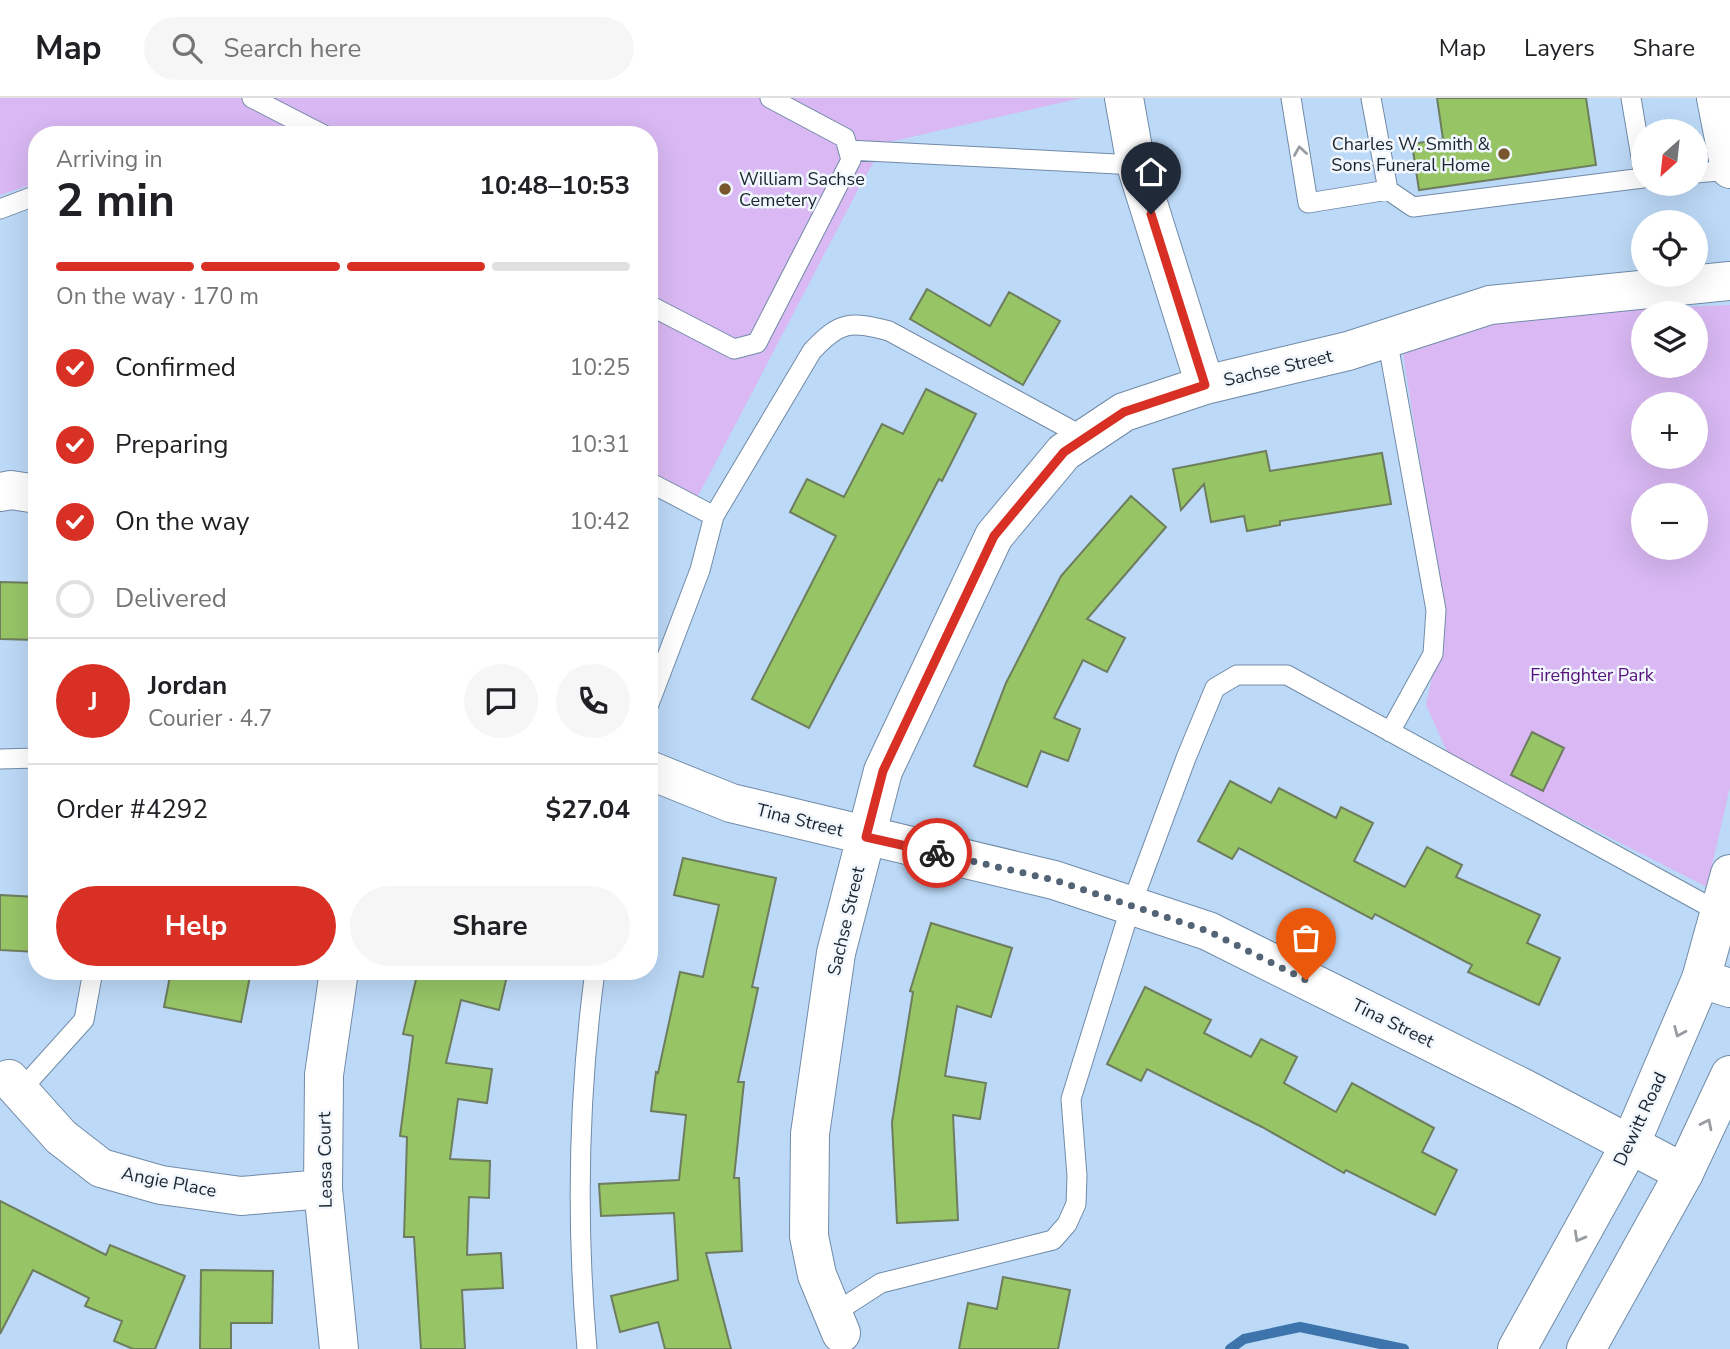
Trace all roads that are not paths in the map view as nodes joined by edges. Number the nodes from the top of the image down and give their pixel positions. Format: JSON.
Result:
{"nodes":[{"id":1,"x":770,"y":98,"type":"edge"},
{"id":2,"x":1124,"y":98,"type":"edge"},
{"id":3,"x":1291,"y":98,"type":"edge"},
{"id":4,"x":1371,"y":98,"type":"edge"},
{"id":5,"x":1631,"y":98,"type":"edge"},
{"id":6,"x":1716,"y":98,"type":"edge"},
{"id":7,"x":262,"y":100,"type":"edge"},
{"id":8,"x":1635,"y":119,"type":"edge"},
{"id":9,"x":308,"y":126,"type":"edge"},
{"id":10,"x":848,"y":150,"type":"junction"},
{"id":11,"x":1136,"y":165,"type":"junction"},
{"id":12,"x":1730,"y":169,"type":"edge"},
{"id":13,"x":1708,"y":172,"type":"edge"},
{"id":14,"x":1631,"y":179,"type":"edge"},
{"id":15,"x":1388,"y":190,"type":"junction"},
{"id":16,"x":28,"y":198,"type":"edge"},
{"id":17,"x":0,"y":209,"type":"edge"},
{"id":18,"x":1730,"y":281,"type":"edge"},
{"id":19,"x":658,"y":310,"type":"edge"},
{"id":20,"x":1387,"y":338,"type":"junction"},
{"id":21,"x":1205,"y":385,"type":"junction"},
{"id":22,"x":1086,"y":438,"type":"junction"},
{"id":23,"x":658,"y":487,"type":"edge"},
{"id":24,"x":0,"y":492,"type":"edge"},
{"id":25,"x":28,"y":493,"type":"edge"},
{"id":26,"x":714,"y":516,"type":"junction"},
{"id":27,"x":658,"y":680,"type":"edge"},
{"id":28,"x":1390,"y":732,"type":"junction"},
{"id":29,"x":28,"y":758,"type":"edge"},
{"id":30,"x":0,"y":759,"type":"edge"},
{"id":31,"x":658,"y":775,"type":"edge"},
{"id":32,"x":866,"y":837,"type":"junction"},
{"id":33,"x":1730,"y":874,"type":"edge"},
{"id":34,"x":1131,"y":906,"type":"junction"},
{"id":35,"x":1719,"y":912,"type":"junction"},
{"id":36,"x":91,"y":980,"type":"edge"},
{"id":37,"x":338,"y":980,"type":"edge"},
{"id":38,"x":593,"y":980,"type":"edge"},
{"id":39,"x":1715,"y":984,"type":"edge"},
{"id":40,"x":1730,"y":1076,"type":"edge"},
{"id":41,"x":7,"y":1080,"type":"edge"},
{"id":42,"x":1630,"y":1145,"type":"junction"},
{"id":43,"x":1684,"y":1173,"type":"junction"},
{"id":44,"x":323,"y":1189,"type":"junction"},
{"id":45,"x":837,"y":1323,"type":"joint"},
{"id":46,"x":1520,"y":1344,"type":"edge"},
{"id":47,"x":339,"y":1349,"type":"edge"},
{"id":48,"x":587,"y":1349,"type":"edge"},
{"id":49,"x":1586,"y":1349,"type":"edge"}],
"edges":[{"from":1,"to":10,"type":"lane"},
{"from":2,"to":11,"type":"street"},
{"from":15,"to":3,"type":"lane","one_way":true},
{"from":4,"to":15,"type":"lane"},
{"from":5,"to":8,"type":"lane"},
{"from":6,"to":12,"type":"street"},
{"from":7,"to":9,"type":"lane"},
{"from":10,"to":11,"type":"lane"},
{"from":10,"to":19,"type":"lane"},
{"from":11,"to":21,"type":"street"},
{"from":12,"to":13,"type":"lane"},
{"from":14,"to":15,"type":"lane"},
{"from":16,"to":17,"type":"lane"},
{"from":18,"to":20,"type":"street","name":"Sachse Street"},
{"from":20,"to":21,"type":"street","name":"Sachse Street"},
{"from":20,"to":28,"type":"lane"},
{"from":21,"to":22,"type":"street","name":"Sachse Street"},
{"from":22,"to":26,"type":"lane"},
{"from":22,"to":32,"type":"street","name":"Sachse Street"},
{"from":23,"to":26,"type":"lane"},
{"from":24,"to":25,"type":"street"},
{"from":26,"to":27,"type":"lane"},
{"from":28,"to":34,"type":"lane"},
{"from":28,"to":35,"type":"lane"},
{"from":29,"to":30,"type":"lane"},
{"from":31,"to":32,"type":"street","name":"Tina Street"},
{"from":32,"to":34,"type":"street","name":"Tina Street"},
{"from":32,"to":45,"type":"street","name":"Sachse Street"},
{"from":33,"to":35,"type":"street","name":"Dewitt Road"},
{"from":34,"to":42,"type":"street","name":"Tina Street"},
{"from":34,"to":45,"type":"lane"},
{"from":35,"to":39,"type":"street","name":"Dewitt Road"},
{"from":36,"to":41,"type":"lane"},
{"from":37,"to":44,"type":"street","name":"Leasa Court"},
{"from":38,"to":48,"type":"lane"},
{"from":39,"to":42,"type":"street","name":"Dewitt Road","one_way":true},
{"from":43,"to":40,"type":"street","one_way":true},
{"from":41,"to":44,"type":"street","name":"Angie Place"},
{"from":42,"to":43,"type":"street","name":"Tina Street"},
{"from":42,"to":46,"type":"street","name":"Dewitt Road","one_way":true},
{"from":43,"to":49,"type":"street"},
{"from":44,"to":47,"type":"street","name":"Leasa Court"}]}
